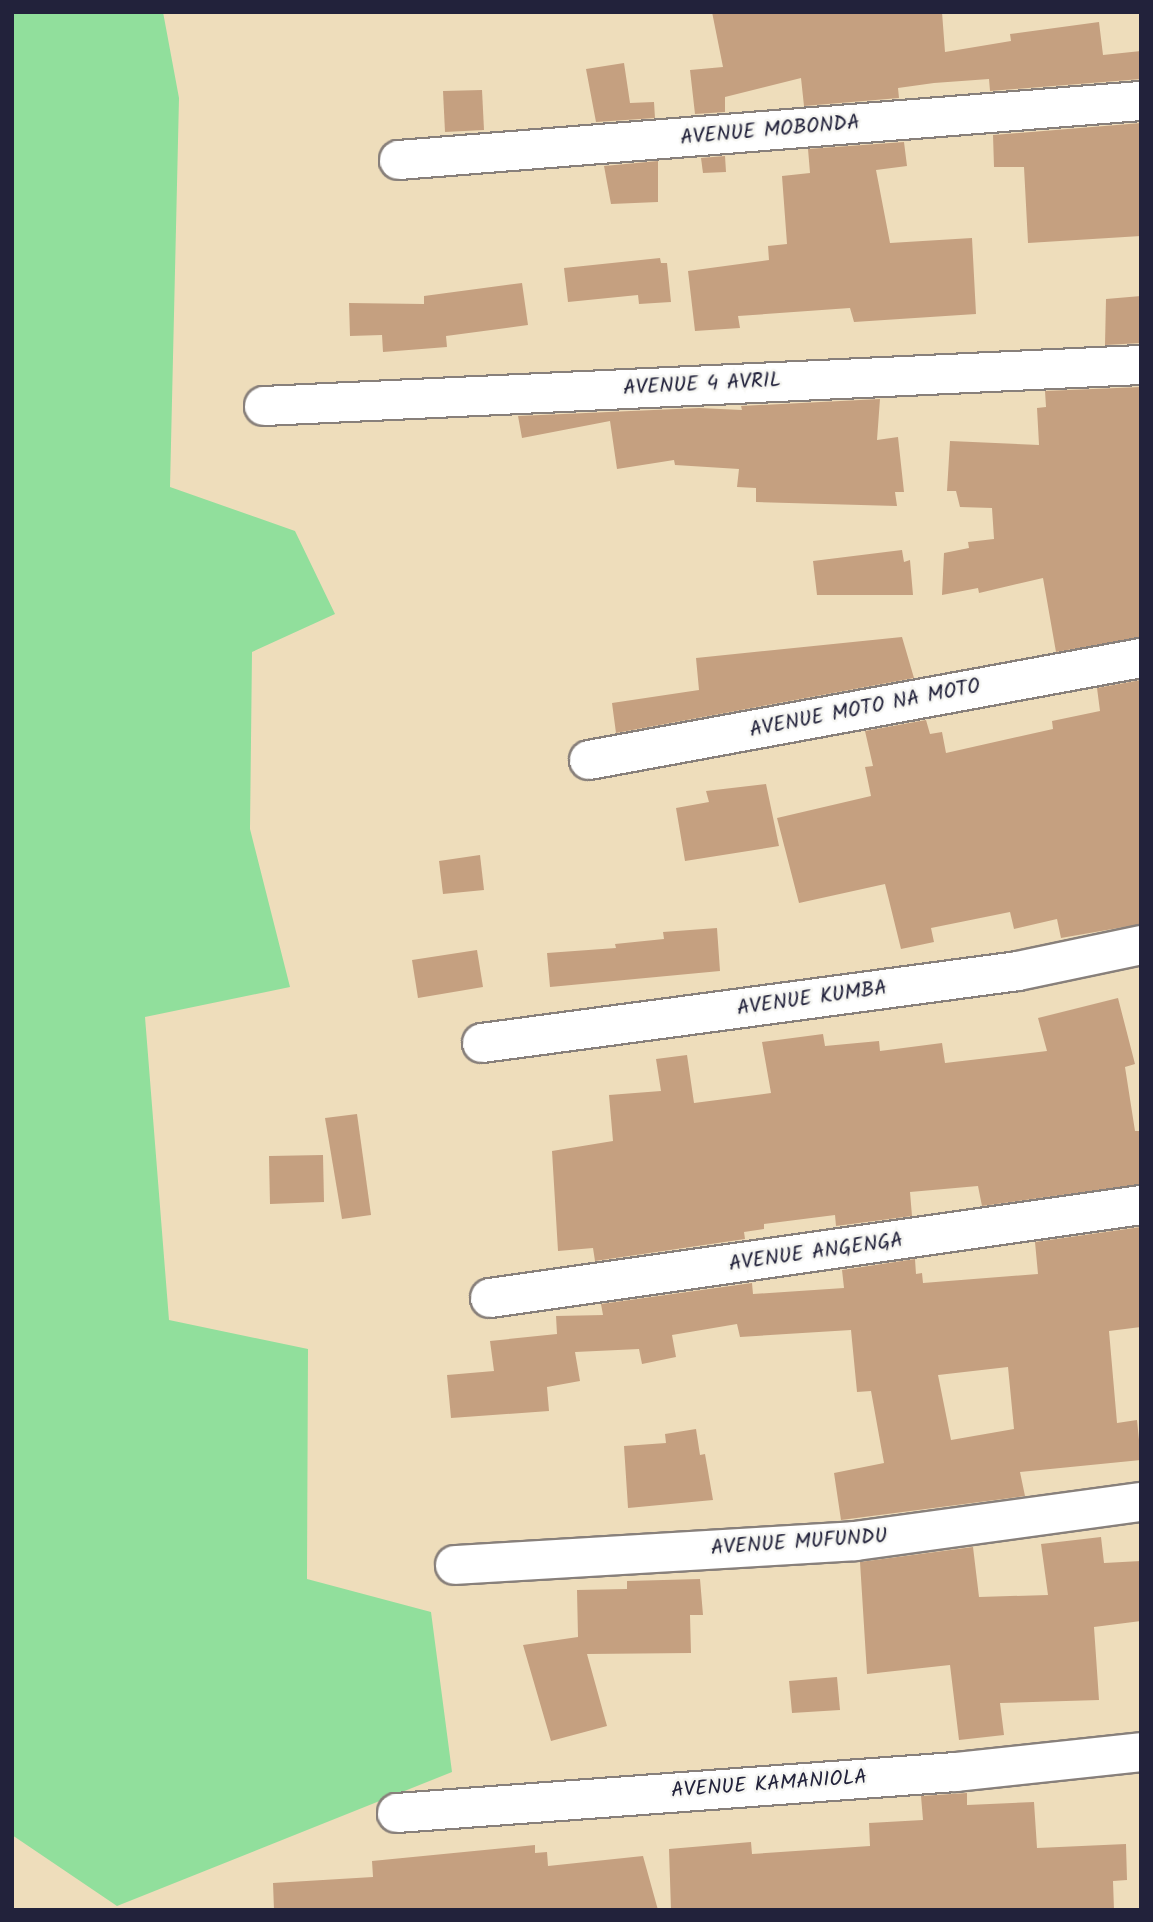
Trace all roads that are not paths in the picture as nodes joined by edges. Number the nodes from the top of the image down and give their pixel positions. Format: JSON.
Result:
{"nodes":[{"id":1,"x":1141,"y":101,"type":"edge"},
{"id":2,"x":399,"y":160,"type":"dead end"},
{"id":3,"x":1141,"y":365,"type":"edge"},
{"id":4,"x":264,"y":406,"type":"dead end"},
{"id":5,"x":1141,"y":658,"type":"edge"},
{"id":6,"x":589,"y":761,"type":"dead end"},
{"id":7,"x":1141,"y":945,"type":"edge"},
{"id":8,"x":482,"y":1043,"type":"dead end"},
{"id":9,"x":1141,"y":1205,"type":"edge"},
{"id":10,"x":491,"y":1298,"type":"dead end"},
{"id":11,"x":1141,"y":1502,"type":"edge"},
{"id":12,"x":455,"y":1565,"type":"dead end"},
{"id":13,"x":1141,"y":1752,"type":"edge"},
{"id":14,"x":397,"y":1813,"type":"dead end"}],
"edges":[{"from":1,"to":2,"type":"street","name":"AVENUE MOBONDA"},
{"from":3,"to":4,"type":"street","name":"AVENUE 4 AVRIL"},
{"from":5,"to":6,"type":"street","name":"AVENUE MOTO NA MOTO"},
{"from":7,"to":8,"type":"street","name":"AVENUE KUMBA"},
{"from":9,"to":10,"type":"street","name":"AVENUE ANGENGA"},
{"from":11,"to":12,"type":"street","name":"AVENUE MUFUNDU"},
{"from":13,"to":14,"type":"street","name":"AVENUE KAMANIOLA"}]}
